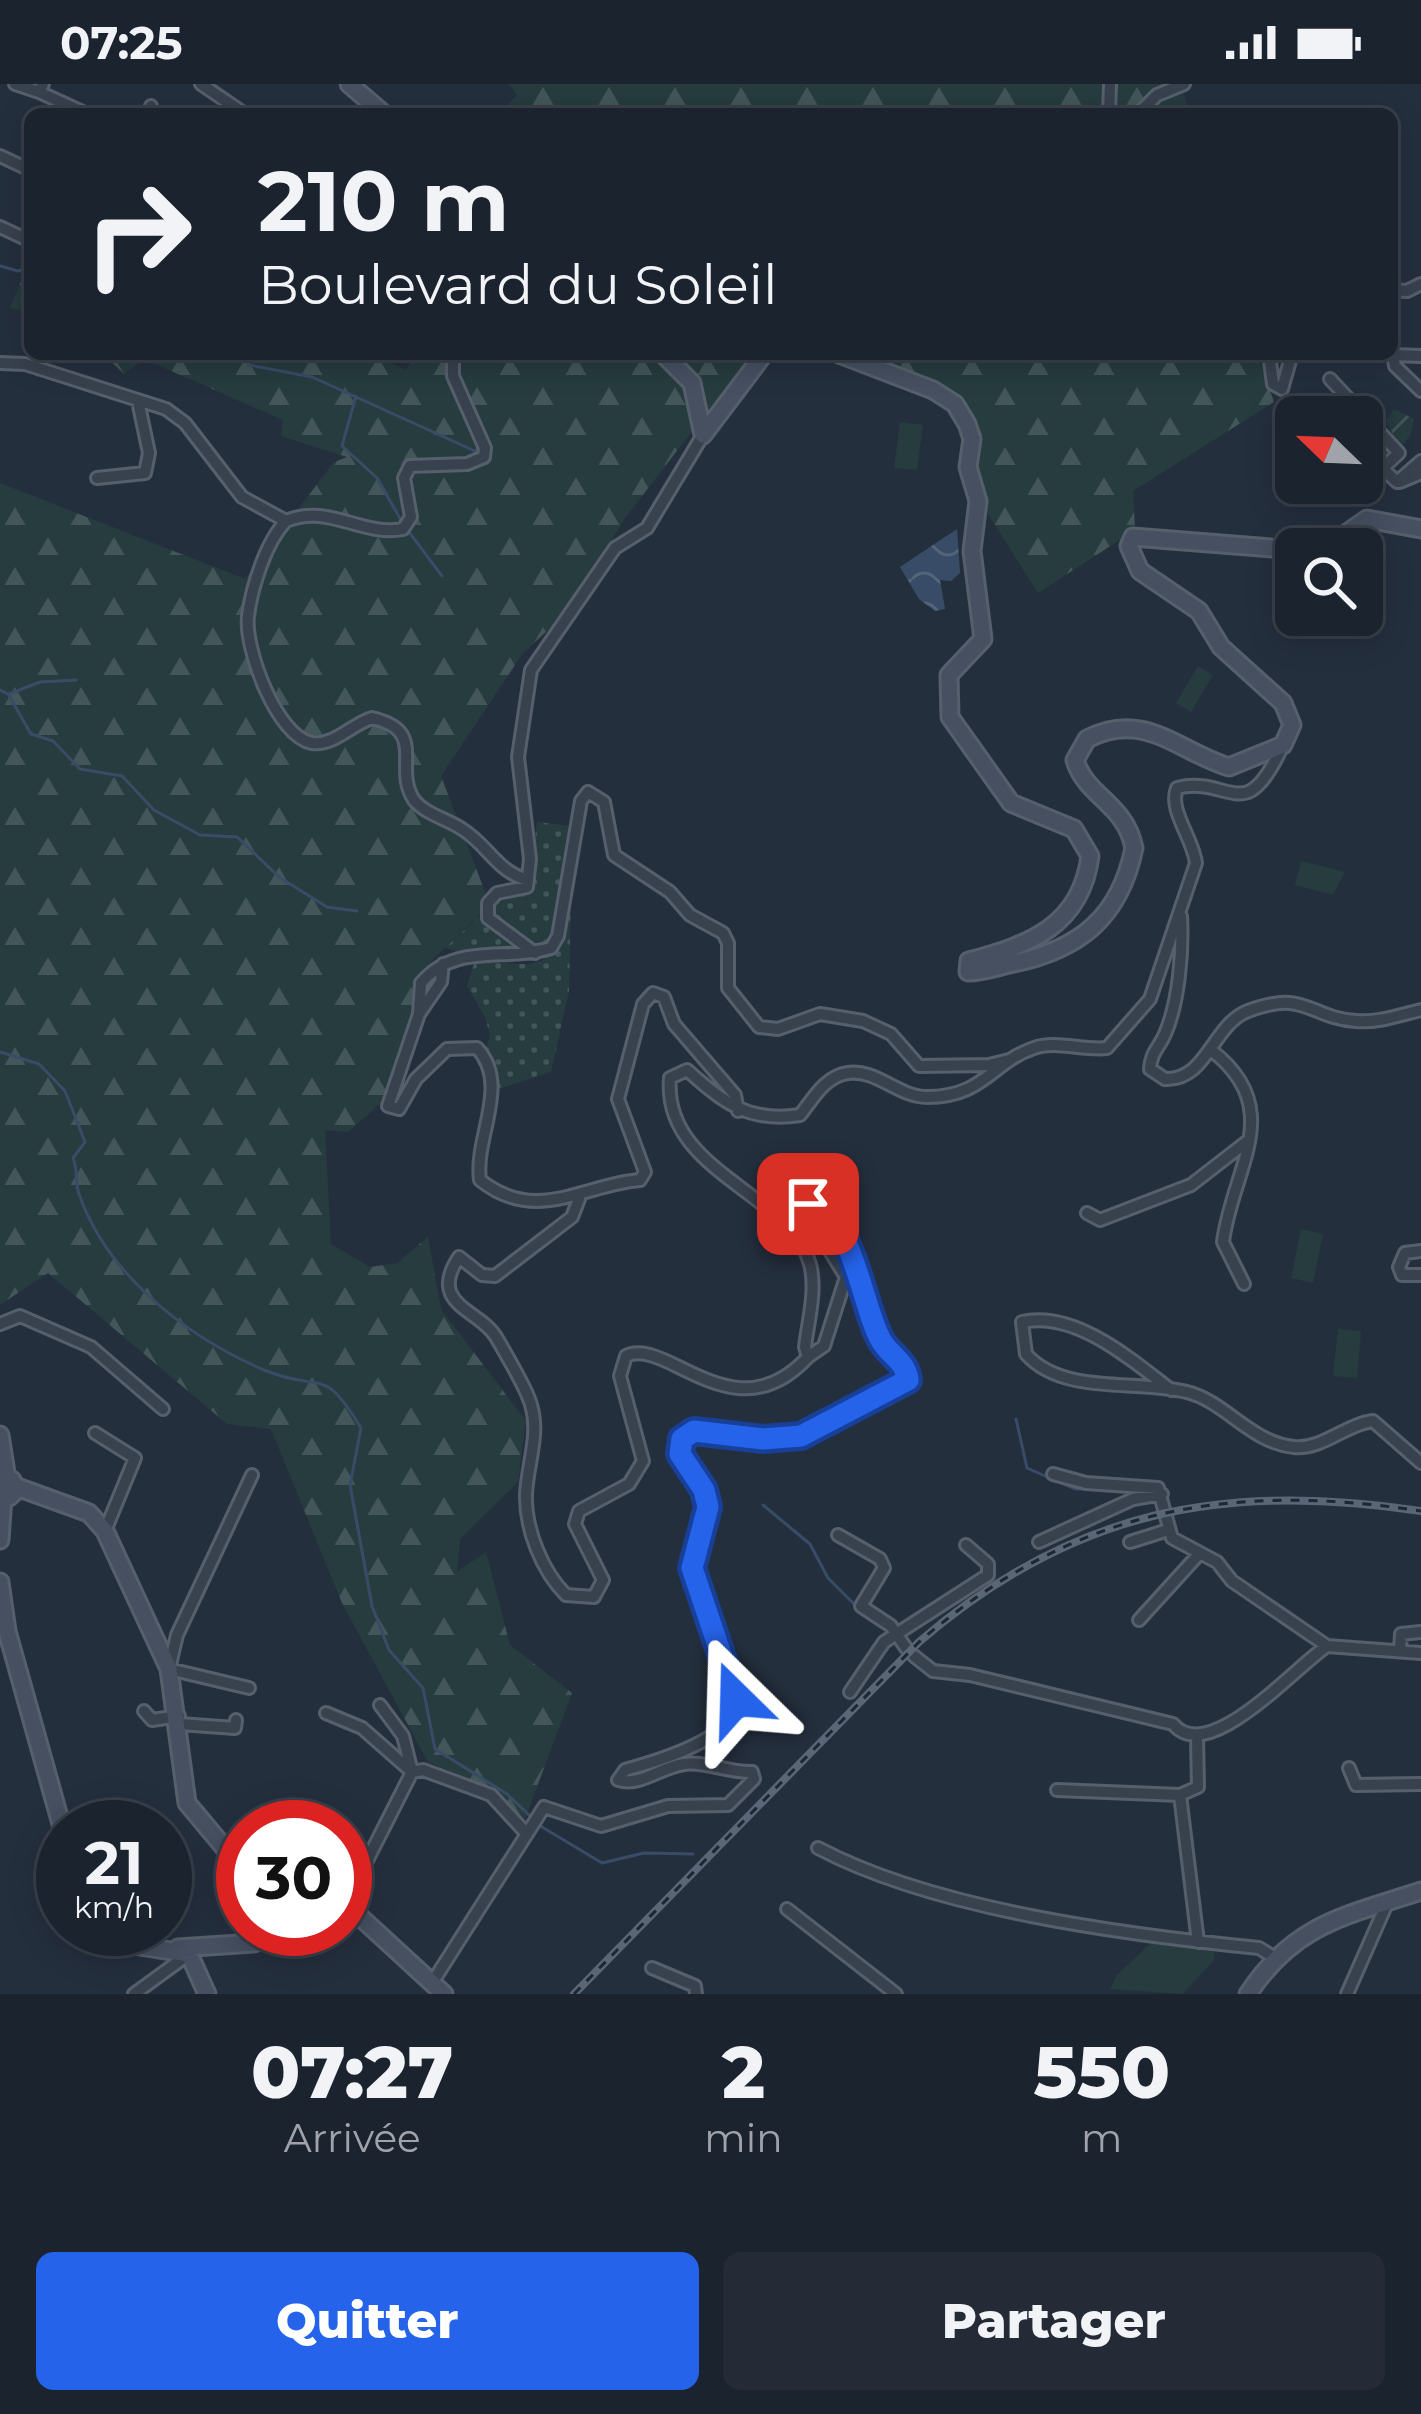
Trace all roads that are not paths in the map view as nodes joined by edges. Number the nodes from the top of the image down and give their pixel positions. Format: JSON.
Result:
{"nodes":[{"id":1,"x":15,"y":84,"type":"edge"},
{"id":2,"x":201,"y":84,"type":"edge"},
{"id":3,"x":349,"y":84,"type":"edge"},
{"id":4,"x":1184,"y":84,"type":"edge"},
{"id":5,"x":41,"y":88,"type":"edge"},
{"id":6,"x":76,"y":108,"type":"edge"},
{"id":7,"x":236,"y":108,"type":"edge"},
{"id":8,"x":377,"y":108,"type":"edge"},
{"id":9,"x":1144,"y":108,"type":"edge"},
{"id":10,"x":453,"y":360,"type":"edge"},
{"id":11,"x":669,"y":360,"type":"edge"},
{"id":12,"x":759,"y":360,"type":"edge"},
{"id":13,"x":854,"y":360,"type":"edge"},
{"id":14,"x":1270,"y":360,"type":"edge"},
{"id":15,"x":1290,"y":360,"type":"edge"},
{"id":16,"x":1395,"y":360,"type":"edge"},
{"id":17,"x":0,"y":363,"type":"edge"},
{"id":18,"x":1330,"y":379,"type":"dead end"},
{"id":19,"x":1421,"y":391,"type":"edge"},
{"id":20,"x":138,"y":401,"type":"junction"},
{"id":21,"x":703,"y":435,"type":"junction"},
{"id":22,"x":1384,"y":437,"type":"joint"},
{"id":23,"x":1421,"y":461,"type":"edge"},
{"id":24,"x":1383,"y":468,"type":"joint"},
{"id":25,"x":1421,"y":473,"type":"edge"},
{"id":26,"x":97,"y":478,"type":"dead end"},
{"id":27,"x":1397,"y":482,"type":"junction"},
{"id":28,"x":286,"y":521,"type":"junction"},
{"id":29,"x":1354,"y":528,"type":"edge"},
{"id":30,"x":1421,"y":530,"type":"edge"},
{"id":31,"x":1275,"y":549,"type":"edge"},
{"id":32,"x":1283,"y":745,"type":"junction"},
{"id":33,"x":528,"y":880,"type":"junction"},
{"id":34,"x":1180,"y":910,"type":"junction"},
{"id":35,"x":535,"y":953,"type":"junction"},
{"id":36,"x":643,"y":1004,"type":"junction"},
{"id":37,"x":1421,"y":1010,"type":"edge"},
{"id":38,"x":632,"y":1012,"type":"dead end"},
{"id":39,"x":1211,"y":1050,"type":"junction"},
{"id":40,"x":1012,"y":1059,"type":"junction"},
{"id":41,"x":739,"y":1111,"type":"junction"},
{"id":42,"x":1249,"y":1140,"type":"junction"},
{"id":43,"x":579,"y":1198,"type":"junction"},
{"id":44,"x":1087,"y":1213,"type":"dead end"},
{"id":45,"x":1421,"y":1251,"type":"edge"},
{"id":46,"x":1421,"y":1275,"type":"edge"},
{"id":47,"x":1244,"y":1284,"type":"dead end"},
{"id":48,"x":0,"y":1324,"type":"edge"},
{"id":49,"x":808,"y":1357,"type":"junction"},
{"id":50,"x":1171,"y":1390,"type":"junction"},
{"id":51,"x":163,"y":1408,"type":"dead end"},
{"id":52,"x":94,"y":1433,"type":"dead end"},
{"id":53,"x":0,"y":1436,"type":"edge"},
{"id":54,"x":1421,"y":1463,"type":"edge"},
{"id":55,"x":1053,"y":1474,"type":"dead end"},
{"id":56,"x":253,"y":1475,"type":"dead end"},
{"id":57,"x":5,"y":1488,"type":"edge"},
{"id":58,"x":1162,"y":1494,"type":"junction"},
{"id":59,"x":1168,"y":1530,"type":"junction"},
{"id":60,"x":105,"y":1531,"type":"junction"},
{"id":61,"x":838,"y":1535,"type":"dead end"},
{"id":62,"x":0,"y":1540,"type":"edge"},
{"id":63,"x":1039,"y":1542,"type":"dead end"},
{"id":64,"x":1130,"y":1542,"type":"dead end"},
{"id":65,"x":966,"y":1545,"type":"dead end"},
{"id":66,"x":1200,"y":1553,"type":"junction"},
{"id":67,"x":0,"y":1582,"type":"edge"},
{"id":68,"x":1138,"y":1620,"type":"dead end"},
{"id":69,"x":1421,"y":1632,"type":"edge"},
{"id":70,"x":896,"y":1636,"type":"junction"},
{"id":71,"x":1328,"y":1646,"type":"junction"},
{"id":72,"x":1400,"y":1651,"type":"junction"},
{"id":73,"x":1421,"y":1654,"type":"edge"},
{"id":74,"x":169,"y":1669,"type":"junction"},
{"id":75,"x":249,"y":1688,"type":"dead end"},
{"id":76,"x":850,"y":1692,"type":"dead end"},
{"id":77,"x":380,"y":1705,"type":"dead end"},
{"id":78,"x":326,"y":1713,"type":"dead end"},
{"id":79,"x":145,"y":1718,"type":"dead end"},
{"id":80,"x":179,"y":1720,"type":"junction"},
{"id":81,"x":236,"y":1720,"type":"dead end"},
{"id":82,"x":1197,"y":1736,"type":"junction"},
{"id":83,"x":1349,"y":1768,"type":"dead end"},
{"id":84,"x":412,"y":1772,"type":"junction"},
{"id":85,"x":1421,"y":1784,"type":"edge"},
{"id":86,"x":1057,"y":1790,"type":"dead end"},
{"id":87,"x":1180,"y":1795,"type":"junction"},
{"id":88,"x":54,"y":1800,"type":"edge"},
{"id":89,"x":531,"y":1824,"type":"junction"},
{"id":90,"x":216,"y":1838,"type":"edge"},
{"id":91,"x":818,"y":1848,"type":"dead end"},
{"id":92,"x":372,"y":1851,"type":"edge"},
{"id":93,"x":1421,"y":1891,"type":"edge"},
{"id":94,"x":1388,"y":1901,"type":"junction"},
{"id":95,"x":787,"y":1909,"type":"dead end"},
{"id":96,"x":372,"y":1928,"type":"edge"},
{"id":97,"x":1198,"y":1942,"type":"junction"},
{"id":98,"x":216,"y":1949,"type":"edge"},
{"id":99,"x":192,"y":1954,"type":"edge"},
{"id":100,"x":196,"y":1955,"type":"junction"},
{"id":101,"x":1275,"y":1958,"type":"junction"},
{"id":102,"x":652,"y":1968,"type":"dead end"},
{"id":103,"x":438,"y":1988,"type":"edge"},
{"id":104,"x":134,"y":1994,"type":"edge"},
{"id":105,"x":207,"y":1994,"type":"edge"},
{"id":106,"x":696,"y":1994,"type":"edge"},
{"id":107,"x":896,"y":1994,"type":"edge"},
{"id":108,"x":1248,"y":1994,"type":"edge"},
{"id":109,"x":1347,"y":1994,"type":"edge"}],
"edges":[{"from":1,"to":5,"type":"street"},
{"from":2,"to":7,"type":"street"},
{"from":3,"to":8,"type":"street"},
{"from":4,"to":9,"type":"street"},
{"from":5,"to":6,"type":"street"},
{"from":10,"to":28,"type":"street"},
{"from":11,"to":21,"type":"street"},
{"from":12,"to":21,"type":"street"},
{"from":13,"to":32,"type":"street"},
{"from":14,"to":15,"type":"street"},
{"from":16,"to":19,"type":"street"},
{"from":17,"to":20,"type":"street"},
{"from":18,"to":22,"type":"street"},
{"from":20,"to":26,"type":"street"},
{"from":20,"to":28,"type":"street"},
{"from":21,"to":33,"type":"street"},
{"from":22,"to":24,"type":"street"},
{"from":23,"to":27,"type":"street"},
{"from":24,"to":27,"type":"street"},
{"from":25,"to":27,"type":"street"},
{"from":28,"to":33,"type":"street"},
{"from":29,"to":30,"type":"street"},
{"from":31,"to":32,"type":"street"},
{"from":32,"to":34,"type":"street"},
{"from":33,"to":35,"type":"street"},
{"from":34,"to":39,"type":"street"},
{"from":34,"to":40,"type":"street"},
{"from":35,"to":40,"type":"street"},
{"from":35,"to":43,"type":"street"},
{"from":36,"to":38,"type":"street"},
{"from":36,"to":41,"type":"street"},
{"from":36,"to":43,"type":"street"},
{"from":37,"to":39,"type":"street"},
{"from":39,"to":42,"type":"street"},
{"from":40,"to":41,"type":"street"},
{"from":41,"to":49,"type":"street"},
{"from":42,"to":44,"type":"street"},
{"from":42,"to":47,"type":"street"},
{"from":43,"to":49,"type":"street"},
{"from":45,"to":46,"type":"street"},
{"from":48,"to":51,"type":"street"},
{"from":49,"to":89,"type":"street"},
{"from":50,"to":50,"type":"street"},
{"from":50,"to":54,"type":"street"},
{"from":52,"to":60,"type":"street"},
{"from":53,"to":57,"type":"street"},
{"from":55,"to":58,"type":"street"},
{"from":56,"to":74,"type":"street"},
{"from":57,"to":60,"type":"street"},
{"from":57,"to":62,"type":"street"},
{"from":58,"to":59,"type":"street"},
{"from":58,"to":63,"type":"street"},
{"from":59,"to":64,"type":"street"},
{"from":59,"to":66,"type":"street"},
{"from":60,"to":74,"type":"street"},
{"from":61,"to":70,"type":"street"},
{"from":65,"to":70,"type":"street"},
{"from":66,"to":68,"type":"street"},
{"from":66,"to":71,"type":"street"},
{"from":67,"to":88,"type":"street"},
{"from":69,"to":72,"type":"street"},
{"from":70,"to":76,"type":"street"},
{"from":70,"to":82,"type":"street"},
{"from":71,"to":72,"type":"street"},
{"from":71,"to":82,"type":"street"},
{"from":72,"to":73,"type":"street"},
{"from":74,"to":75,"type":"street"},
{"from":74,"to":80,"type":"street"},
{"from":77,"to":84,"type":"street"},
{"from":78,"to":84,"type":"street"},
{"from":79,"to":80,"type":"street"},
{"from":80,"to":81,"type":"street"},
{"from":80,"to":90,"type":"street"},
{"from":82,"to":87,"type":"street"},
{"from":83,"to":85,"type":"street"},
{"from":84,"to":89,"type":"street"},
{"from":84,"to":92,"type":"street"},
{"from":86,"to":87,"type":"street"},
{"from":87,"to":97,"type":"street"},
{"from":89,"to":103,"type":"street"},
{"from":91,"to":97,"type":"street"},
{"from":93,"to":94,"type":"street"},
{"from":94,"to":101,"type":"street"},
{"from":94,"to":109,"type":"street"},
{"from":95,"to":107,"type":"street"},
{"from":96,"to":103,"type":"street"},
{"from":97,"to":101,"type":"street"},
{"from":98,"to":100,"type":"street"},
{"from":99,"to":100,"type":"street"},
{"from":100,"to":104,"type":"street"},
{"from":100,"to":105,"type":"street"},
{"from":101,"to":108,"type":"street"},
{"from":102,"to":106,"type":"street"}]}
